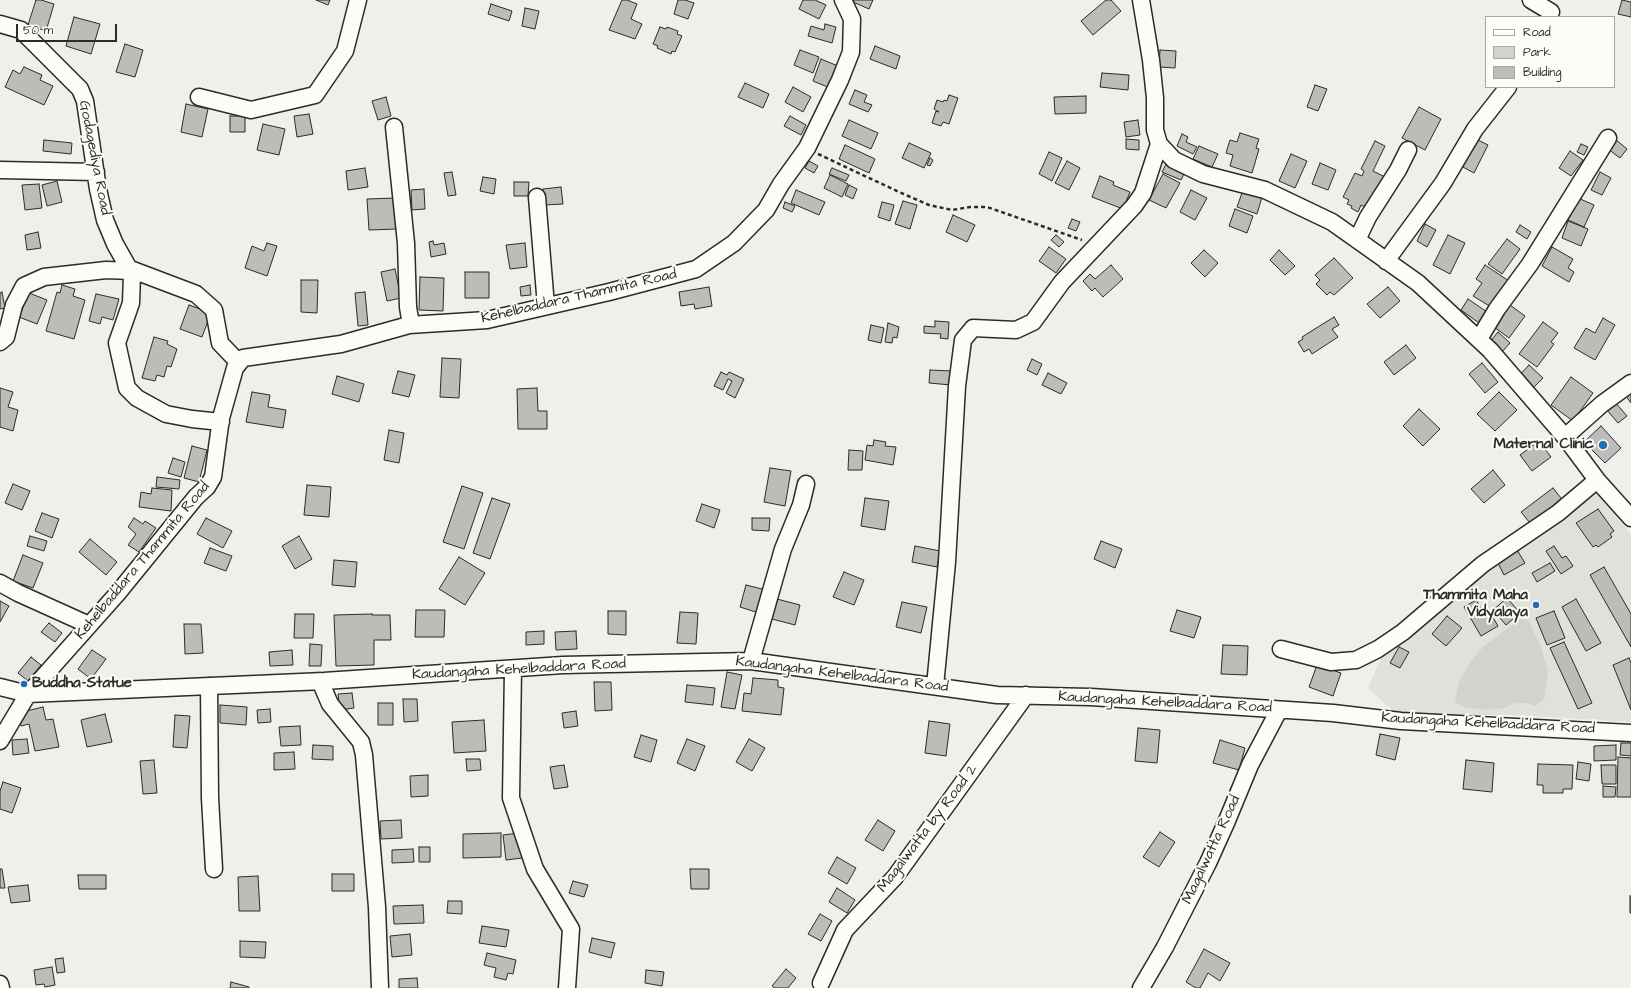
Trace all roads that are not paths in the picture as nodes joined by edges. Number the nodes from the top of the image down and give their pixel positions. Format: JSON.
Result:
{"nodes":[{"id":1,"x":358,"y":0,"type":"edge"},
{"id":2,"x":843,"y":0,"type":"edge"},
{"id":3,"x":1141,"y":0,"type":"edge"},
{"id":4,"x":1531,"y":0,"type":"edge"},
{"id":5,"x":1552,"y":10,"type":"edge"},
{"id":6,"x":0,"y":24,"type":"edge"},
{"id":7,"x":1507,"y":88,"type":"edge"},
{"id":8,"x":199,"y":97,"type":"dead end"},
{"id":9,"x":394,"y":127,"type":"dead end"},
{"id":10,"x":1608,"y":138,"type":"dead end"},
{"id":11,"x":1159,"y":144,"type":"junction"},
{"id":12,"x":1408,"y":150,"type":"dead end"},
{"id":13,"x":0,"y":170,"type":"edge"},
{"id":14,"x":96,"y":172,"type":"junction"},
{"id":15,"x":537,"y":197,"type":"dead end"},
{"id":16,"x":1357,"y":240,"type":"junction"},
{"id":17,"x":1386,"y":261,"type":"junction"},
{"id":18,"x":130,"y":270,"type":"junction"},
{"id":19,"x":546,"y":306,"type":"junction"},
{"id":20,"x":411,"y":325,"type":"junction"},
{"id":21,"x":1479,"y":339,"type":"junction"},
{"id":22,"x":0,"y":342,"type":"edge"},
{"id":23,"x":239,"y":363,"type":"junction"},
{"id":24,"x":1631,"y":383,"type":"edge"},
{"id":25,"x":221,"y":422,"type":"junction"},
{"id":26,"x":1565,"y":436,"type":"junction"},
{"id":27,"x":1597,"y":480,"type":"junction"},
{"id":28,"x":806,"y":484,"type":"dead end"},
{"id":29,"x":1631,"y":518,"type":"edge"},
{"id":30,"x":0,"y":583,"type":"edge"},
{"id":31,"x":89,"y":625,"type":"junction"},
{"id":32,"x":1281,"y":649,"type":"dead end"},
{"id":33,"x":751,"y":661,"type":"junction"},
{"id":34,"x":513,"y":669,"type":"junction"},
{"id":35,"x":320,"y":681,"type":"junction"},
{"id":36,"x":209,"y":686,"type":"junction"},
{"id":37,"x":935,"y":686,"type":"junction"},
{"id":38,"x":0,"y":687,"type":"edge"},
{"id":39,"x":28,"y":694,"type":"junction"},
{"id":40,"x":1026,"y":695,"type":"junction"},
{"id":41,"x":1280,"y":710,"type":"junction"},
{"id":42,"x":1631,"y":733,"type":"edge"},
{"id":43,"x":0,"y":741,"type":"edge"},
{"id":44,"x":214,"y":869,"type":"dead end"},
{"id":45,"x":821,"y":983,"type":"dead end"},
{"id":46,"x":0,"y":984,"type":"edge"},
{"id":47,"x":1,"y":988,"type":"edge"},
{"id":48,"x":380,"y":988,"type":"edge"},
{"id":49,"x":567,"y":988,"type":"edge"},
{"id":50,"x":1141,"y":988,"type":"edge"}],
"edges":[{"from":1,"to":8,"type":"street"},
{"from":2,"to":19,"type":"street","name":"Kehelbaddara Thammita Road"},
{"from":3,"to":11,"type":"street"},
{"from":4,"to":5,"type":"street"},
{"from":6,"to":14,"type":"street","name":"Godagediya Road"},
{"from":7,"to":17,"type":"street"},
{"from":9,"to":20,"type":"street"},
{"from":10,"to":21,"type":"street"},
{"from":11,"to":16,"type":"street"},
{"from":11,"to":37,"type":"street"},
{"from":12,"to":16,"type":"street"},
{"from":13,"to":14,"type":"street"},
{"from":14,"to":18,"type":"street","name":"Godagediya Road"},
{"from":15,"to":19,"type":"street"},
{"from":16,"to":17,"type":"street"},
{"from":17,"to":21,"type":"street"},
{"from":18,"to":22,"type":"street"},
{"from":18,"to":23,"type":"street"},
{"from":18,"to":25,"type":"street","name":"Godagediya Road"},
{"from":19,"to":20,"type":"street","name":"Kehelbaddara Thammita Road"},
{"from":20,"to":23,"type":"street","name":"Kehelbaddara Thammita Road"},
{"from":21,"to":26,"type":"street"},
{"from":23,"to":25,"type":"street","name":"Kehelbaddara Thammita Road"},
{"from":24,"to":26,"type":"street"},
{"from":25,"to":31,"type":"street","name":"Kehelbaddara Thammita Road"},
{"from":26,"to":27,"type":"street"},
{"from":27,"to":29,"type":"street"},
{"from":27,"to":32,"type":"street"},
{"from":28,"to":33,"type":"street"},
{"from":30,"to":31,"type":"street"},
{"from":31,"to":39,"type":"street","name":"Kehelbaddara Thammita Road"},
{"from":33,"to":34,"type":"street","name":"Kaudangaha Kehelbaddara Road"},
{"from":33,"to":37,"type":"street","name":"Kaudangaha Kehelbaddara Road"},
{"from":34,"to":35,"type":"street","name":"Kaudangaha Kehelbaddara Road"},
{"from":34,"to":49,"type":"street"},
{"from":35,"to":36,"type":"street","name":"Kaudangaha Kehelbaddara Road"},
{"from":35,"to":48,"type":"street"},
{"from":36,"to":39,"type":"street","name":"Kaudangaha Kehelbaddara Road"},
{"from":36,"to":44,"type":"street"},
{"from":37,"to":40,"type":"street","name":"Kaudangaha Kehelbaddara Road"},
{"from":38,"to":39,"type":"street","name":"Kaudangaha Kehelbaddara Road"},
{"from":39,"to":43,"type":"street","name":"Kehelbaddara Thammita Road"},
{"from":40,"to":41,"type":"street","name":"Kaudangaha Kehelbaddara Road"},
{"from":40,"to":45,"type":"street","name":"Magalwatta by Road 2"},
{"from":41,"to":42,"type":"street","name":"Kaudangaha Kehelbaddara Road"},
{"from":41,"to":50,"type":"street","name":"Magalwatta Road"},
{"from":46,"to":47,"type":"street"}]}
